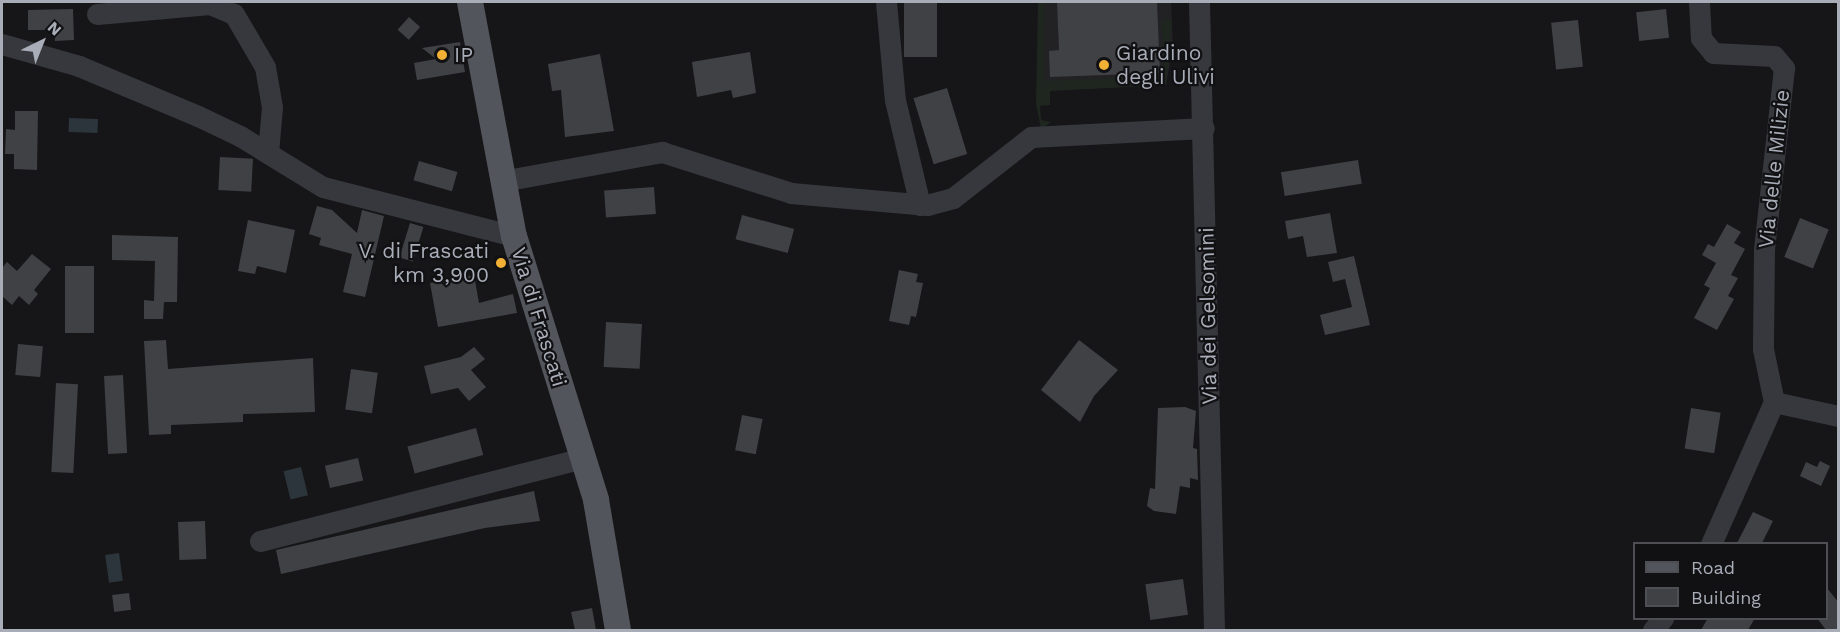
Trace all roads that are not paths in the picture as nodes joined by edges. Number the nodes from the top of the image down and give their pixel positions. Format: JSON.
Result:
{"nodes":[{"id":1,"x":470,"y":2,"type":"edge"},
{"id":2,"x":886,"y":2,"type":"edge"},
{"id":3,"x":1199,"y":2,"type":"edge"},
{"id":4,"x":1699,"y":2,"type":"edge"},
{"id":5,"x":97,"y":14,"type":"dead end"},
{"id":6,"x":2,"y":44,"type":"edge"},
{"id":7,"x":1203,"y":128,"type":"junction"},
{"id":8,"x":268,"y":153,"type":"junction"},
{"id":9,"x":502,"y":181,"type":"junction"},
{"id":10,"x":920,"y":205,"type":"junction"},
{"id":11,"x":514,"y":236,"type":"junction"},
{"id":12,"x":1774,"y":402,"type":"junction"},
{"id":13,"x":1839,"y":416,"type":"edge"},
{"id":14,"x":584,"y":458,"type":"junction"},
{"id":15,"x":260,"y":541,"type":"dead end"},
{"id":16,"x":1711,"y":542,"type":"edge"},
{"id":17,"x":618,"y":630,"type":"edge"},
{"id":18,"x":1214,"y":630,"type":"edge"}],
"edges":[{"from":1,"to":9,"type":"main road","name":"Via di Frascati"},
{"from":2,"to":10,"type":"street"},
{"from":3,"to":7,"type":"street","name":"Via dei Gelsomini"},
{"from":4,"to":12,"type":"street","name":"Via delle Milizie"},
{"from":5,"to":8,"type":"street"},
{"from":6,"to":8,"type":"street"},
{"from":7,"to":10,"type":"street"},
{"from":7,"to":18,"type":"street","name":"Via dei Gelsomini"},
{"from":8,"to":11,"type":"street"},
{"from":9,"to":10,"type":"street"},
{"from":9,"to":11,"type":"main road","name":"Via di Frascati"},
{"from":11,"to":14,"type":"main road","name":"Via di Frascati"},
{"from":12,"to":13,"type":"street"},
{"from":12,"to":16,"type":"street"},
{"from":14,"to":15,"type":"street"},
{"from":14,"to":17,"type":"main road","name":"Via di Frascati"}]}
